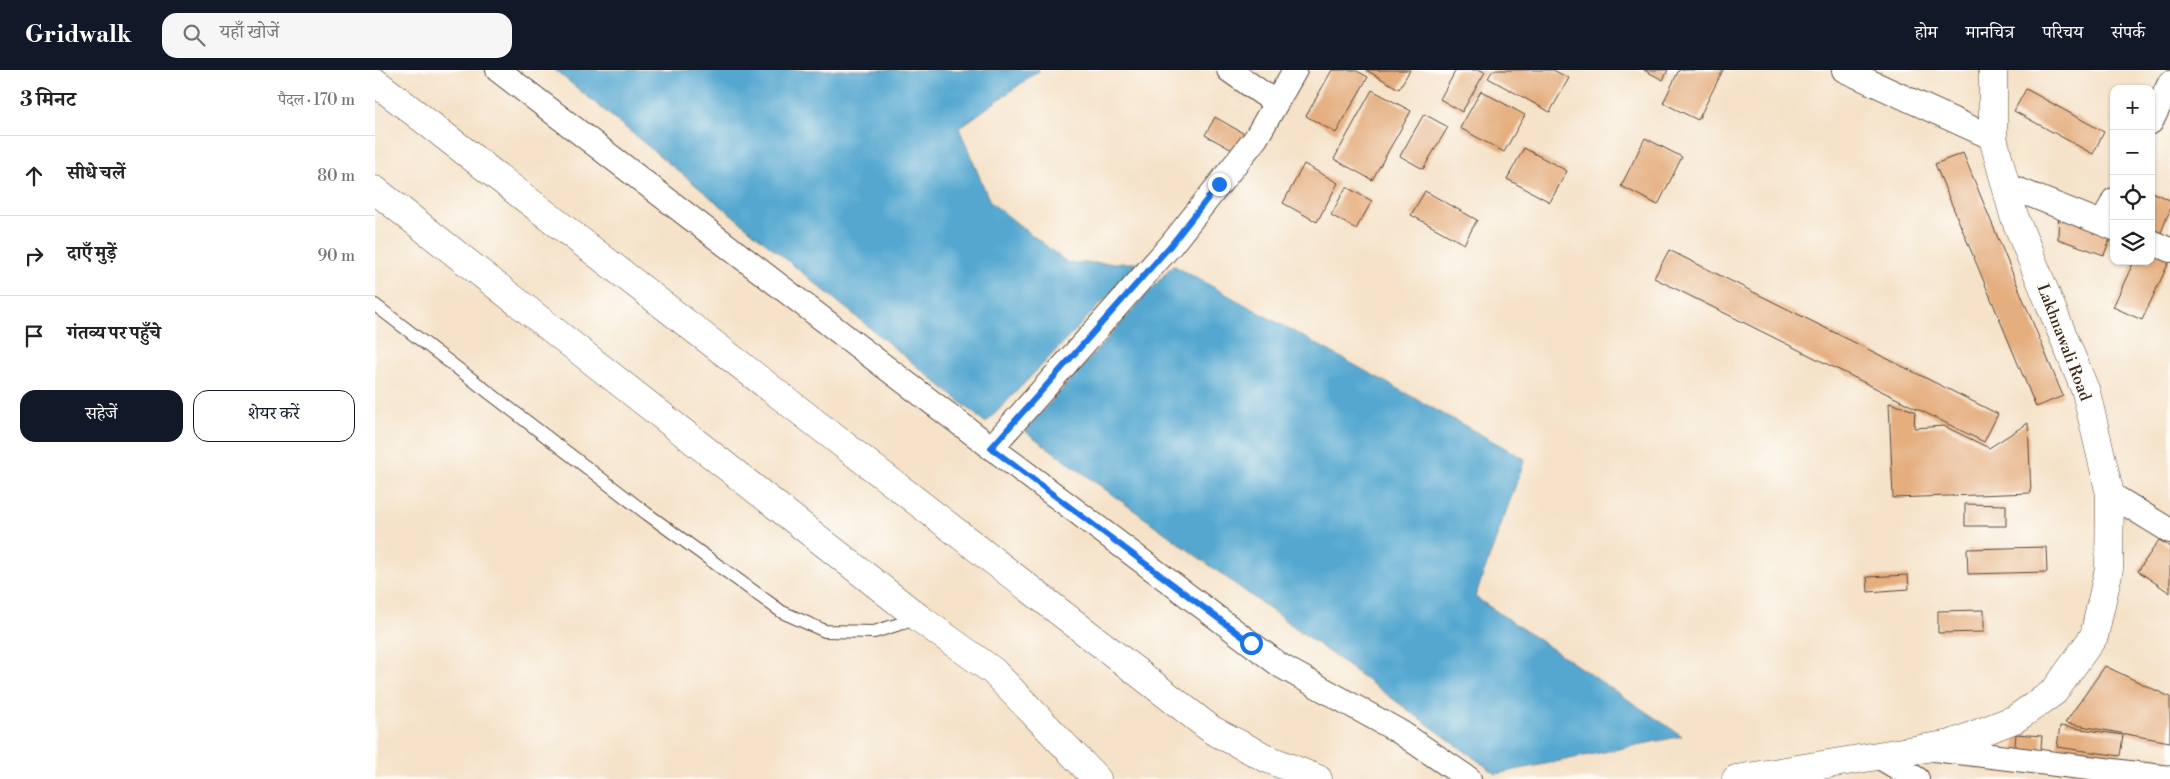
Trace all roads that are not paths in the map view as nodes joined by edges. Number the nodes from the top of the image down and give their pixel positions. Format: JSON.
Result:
{"nodes":[{"id":1,"x":498,"y":70,"type":"edge"},
{"id":2,"x":1229,"y":70,"type":"edge"},
{"id":3,"x":1295,"y":70,"type":"edge"},
{"id":4,"x":1844,"y":70,"type":"edge"},
{"id":5,"x":1993,"y":70,"type":"edge"},
{"id":6,"x":375,"y":82,"type":"edge"},
{"id":7,"x":2170,"y":83,"type":"edge"},
{"id":8,"x":1276,"y":103,"type":"junction"},
{"id":9,"x":2155,"y":114,"type":"edge"},
{"id":10,"x":1993,"y":138,"type":"junction"},
{"id":11,"x":2006,"y":186,"type":"junction"},
{"id":12,"x":375,"y":190,"type":"edge"},
{"id":13,"x":2108,"y":226,"type":"edge"},
{"id":14,"x":2155,"y":244,"type":"edge"},
{"id":15,"x":2170,"y":250,"type":"edge"},
{"id":16,"x":375,"y":305,"type":"edge"},
{"id":17,"x":991,"y":448,"type":"junction"},
{"id":18,"x":2110,"y":494,"type":"junction"},
{"id":19,"x":2170,"y":531,"type":"edge"},
{"id":20,"x":919,"y":618,"type":"junction"},
{"id":21,"x":1927,"y":748,"type":"junction"},
{"id":22,"x":1878,"y":756,"type":"junction"},
{"id":23,"x":2170,"y":778,"type":"edge"},
{"id":24,"x":1097,"y":779,"type":"edge"},
{"id":25,"x":1318,"y":779,"type":"edge"},
{"id":26,"x":1469,"y":779,"type":"edge"},
{"id":27,"x":1736,"y":779,"type":"edge"},
{"id":28,"x":1917,"y":779,"type":"edge"}],
"edges":[{"from":1,"to":17,"type":"street"},
{"from":2,"to":8,"type":"street"},
{"from":3,"to":8,"type":"street"},
{"from":4,"to":10,"type":"street"},
{"from":5,"to":10,"type":"main road","name":"Lakhnawali Road"},
{"from":6,"to":25,"type":"main road"},
{"from":7,"to":9,"type":"street"},
{"from":8,"to":17,"type":"street"},
{"from":10,"to":11,"type":"main road","name":"Lakhnawali Road"},
{"from":11,"to":13,"type":"street"},
{"from":11,"to":18,"type":"main road","name":"Lakhnawali Road"},
{"from":12,"to":20,"type":"main road"},
{"from":14,"to":15,"type":"street"},
{"from":16,"to":20,"type":"lane"},
{"from":17,"to":26,"type":"street"},
{"from":18,"to":19,"type":"street"},
{"from":18,"to":21,"type":"main road","name":"Lakhnawali Road"},
{"from":20,"to":24,"type":"main road"},
{"from":21,"to":22,"type":"main road","name":"Lakhnawali Road"},
{"from":21,"to":23,"type":"street"},
{"from":22,"to":27,"type":"main road","name":"Lakhnawali Road"},
{"from":22,"to":28,"type":"street"}]}
